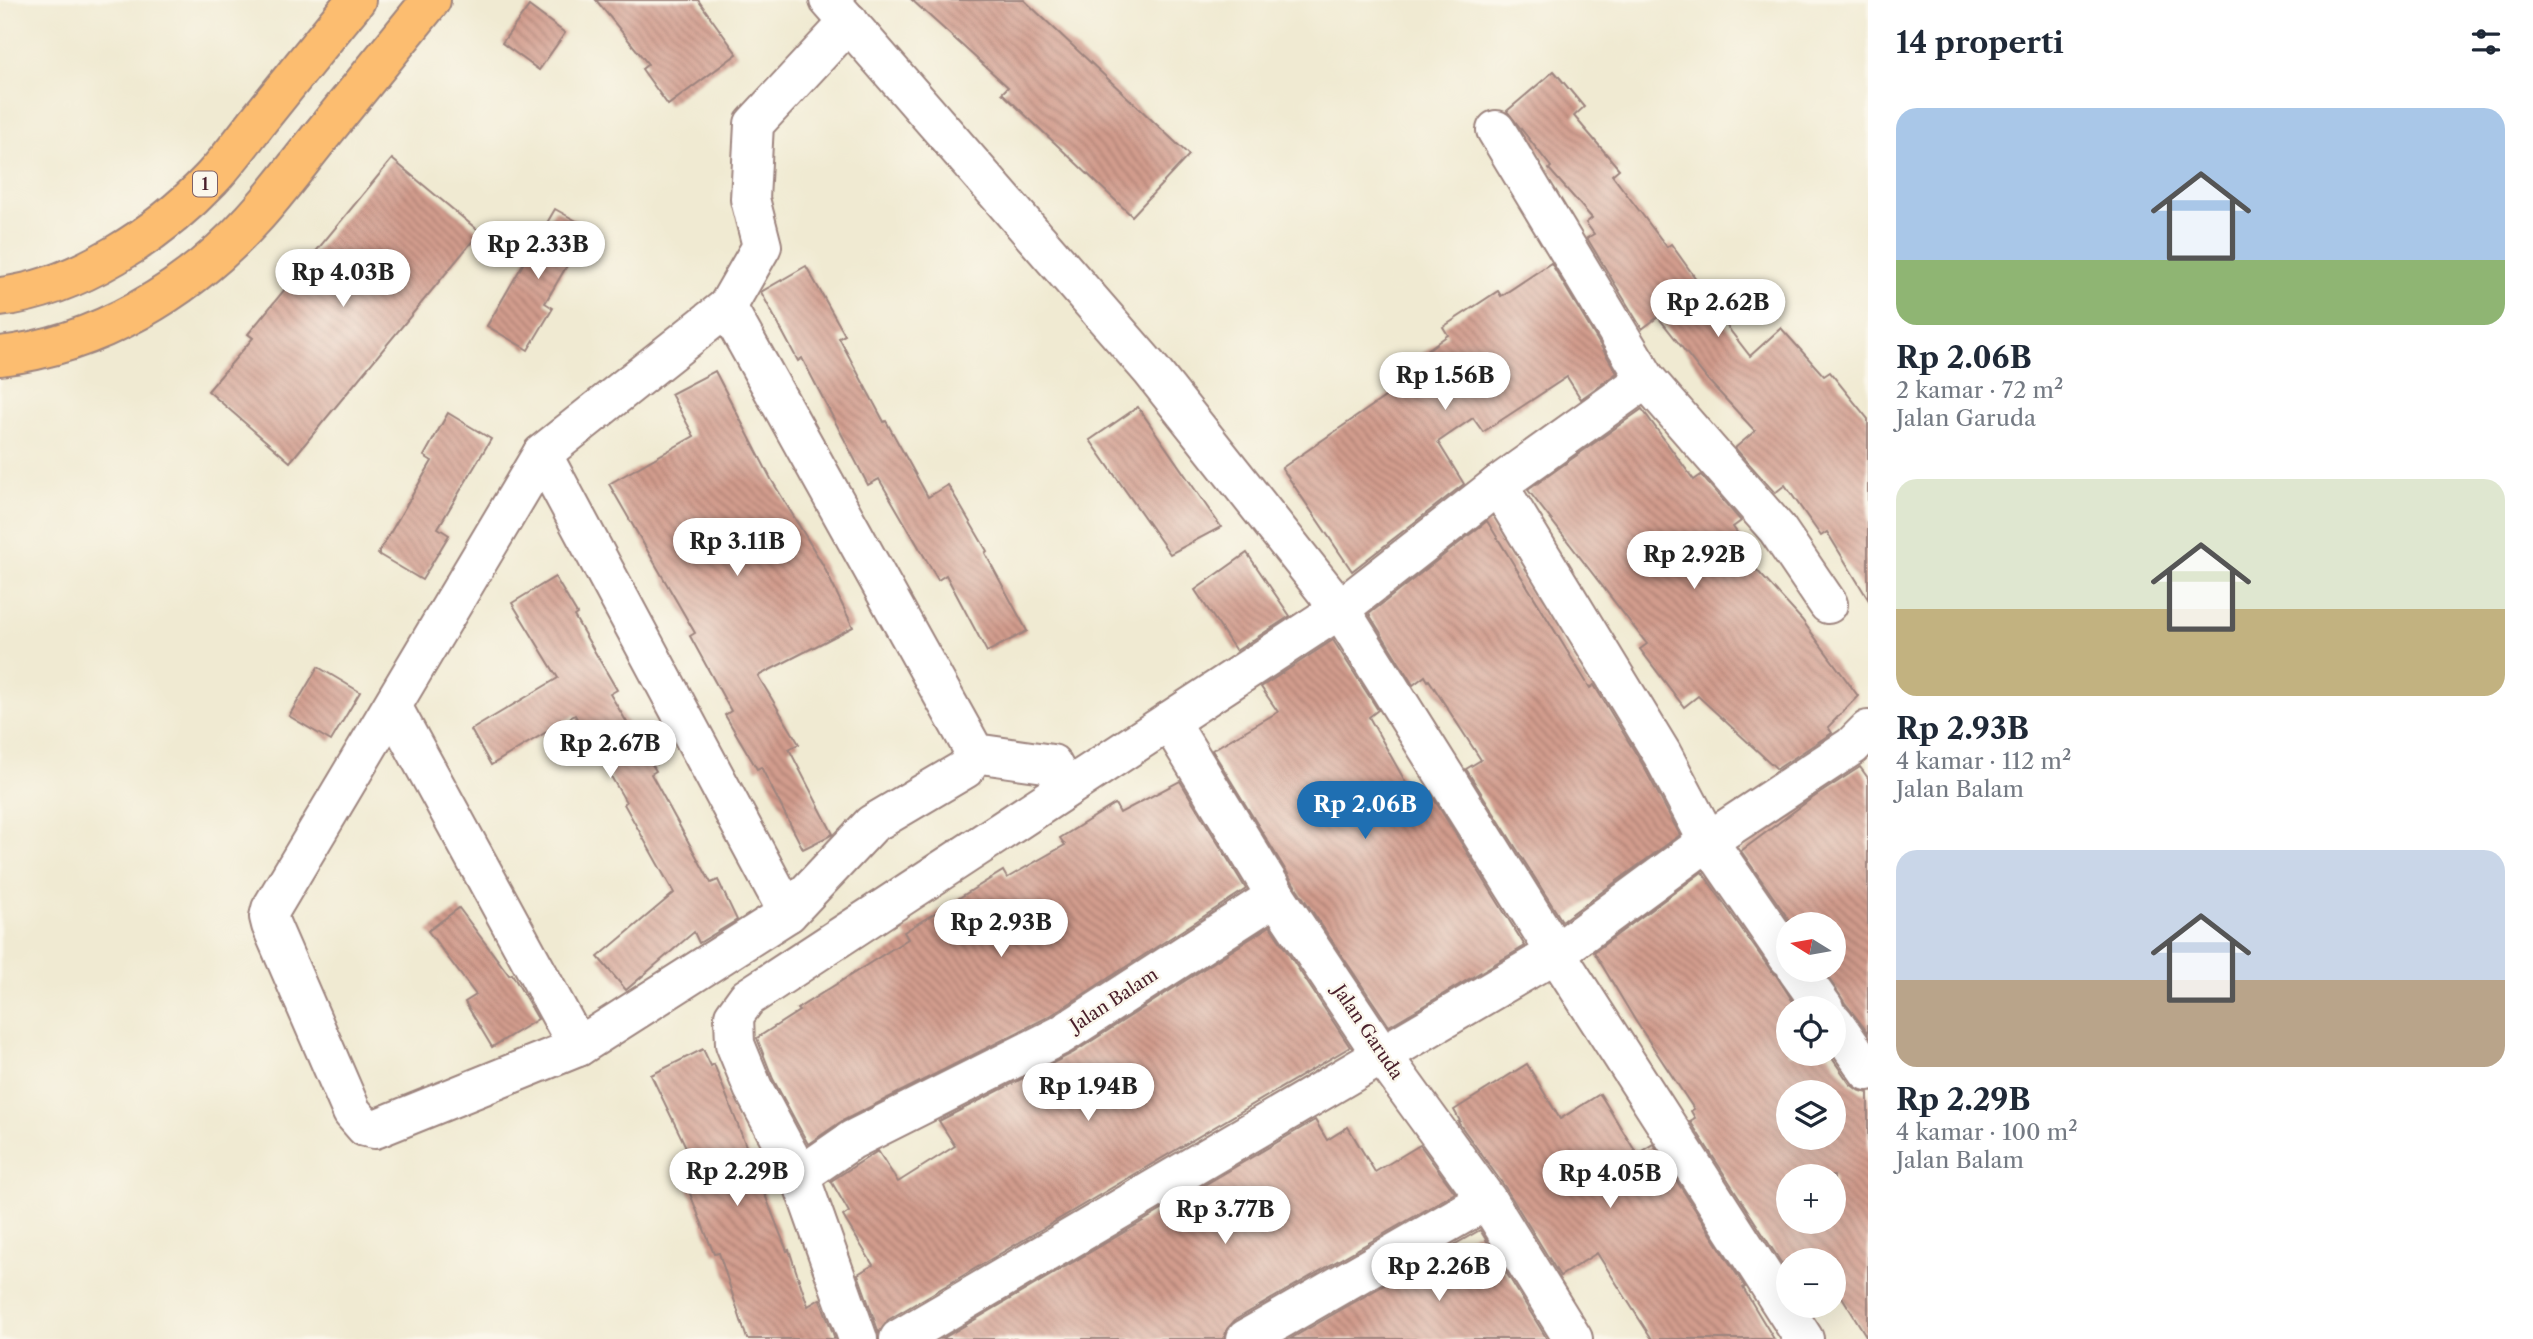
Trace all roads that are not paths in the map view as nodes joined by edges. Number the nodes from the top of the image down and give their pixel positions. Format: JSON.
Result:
{"nodes":[{"id":1,"x":356,"y":0,"type":"edge"},
{"id":2,"x":431,"y":0,"type":"edge"},
{"id":3,"x":839,"y":11,"type":"edge"},
{"id":4,"x":1496,"y":130,"type":"dead end"},
{"id":5,"x":0,"y":297,"type":"edge"},
{"id":6,"x":727,"y":307,"type":"junction"},
{"id":7,"x":0,"y":356,"type":"edge"},
{"id":8,"x":1646,"y":379,"type":"junction"},
{"id":9,"x":542,"y":454,"type":"junction"},
{"id":10,"x":1498,"y":485,"type":"junction"},
{"id":11,"x":1828,"y":604,"type":"dead end"},
{"id":12,"x":1340,"y":609,"type":"junction"},
{"id":13,"x":393,"y":708,"type":"junction"},
{"id":14,"x":1169,"y":722,"type":"junction"},
{"id":15,"x":1863,"y":745,"type":"edge"},
{"id":16,"x":975,"y":753,"type":"junction"},
{"id":17,"x":1065,"y":788,"type":"junction"},
{"id":18,"x":1708,"y":841,"type":"junction"},
{"id":19,"x":1276,"y":896,"type":"junction"},
{"id":20,"x":788,"y":913,"type":"junction"},
{"id":21,"x":1776,"y":940,"type":"edge"},
{"id":22,"x":1556,"y":953,"type":"junction"},
{"id":23,"x":1846,"y":1039,"type":"edge"},
{"id":24,"x":578,"y":1047,"type":"junction"},
{"id":25,"x":1382,"y":1055,"type":"junction"},
{"id":26,"x":1868,"y":1071,"type":"edge"},
{"id":27,"x":800,"y":1175,"type":"junction"},
{"id":28,"x":1488,"y":1200,"type":"junction"},
{"id":29,"x":858,"y":1339,"type":"edge"},
{"id":30,"x":899,"y":1339,"type":"edge"},
{"id":31,"x":1246,"y":1339,"type":"edge"},
{"id":32,"x":1573,"y":1339,"type":"edge"},
{"id":33,"x":1804,"y":1339,"type":"edge"}],
"edges":[{"from":1,"to":5,"type":"highway","number":"1"},
{"from":2,"to":7,"type":"highway"},
{"from":3,"to":6,"type":"street"},
{"from":3,"to":12,"type":"street"},
{"from":4,"to":8,"type":"street"},
{"from":6,"to":9,"type":"street"},
{"from":6,"to":16,"type":"street"},
{"from":8,"to":10,"type":"street"},
{"from":8,"to":11,"type":"street"},
{"from":9,"to":13,"type":"street"},
{"from":9,"to":20,"type":"street"},
{"from":10,"to":12,"type":"street"},
{"from":10,"to":18,"type":"street"},
{"from":12,"to":14,"type":"street"},
{"from":12,"to":22,"type":"street"},
{"from":13,"to":24,"type":"street"},
{"from":13,"to":24,"type":"street"},
{"from":14,"to":17,"type":"street"},
{"from":14,"to":19,"type":"street","name":"Jalan Garuda"},
{"from":15,"to":18,"type":"street"},
{"from":16,"to":17,"type":"street"},
{"from":16,"to":20,"type":"street"},
{"from":17,"to":27,"type":"street"},
{"from":18,"to":21,"type":"street"},
{"from":18,"to":22,"type":"street"},
{"from":19,"to":25,"type":"street","name":"Jalan Garuda"},
{"from":19,"to":27,"type":"street","name":"Jalan Balam"},
{"from":20,"to":24,"type":"street"},
{"from":22,"to":25,"type":"street"},
{"from":22,"to":33,"type":"street"},
{"from":23,"to":26,"type":"street"},
{"from":25,"to":28,"type":"street","name":"Jalan Garuda"},
{"from":25,"to":30,"type":"street"},
{"from":27,"to":29,"type":"street"},
{"from":28,"to":31,"type":"street"},
{"from":28,"to":32,"type":"street","name":"Jalan Garuda"}]}
